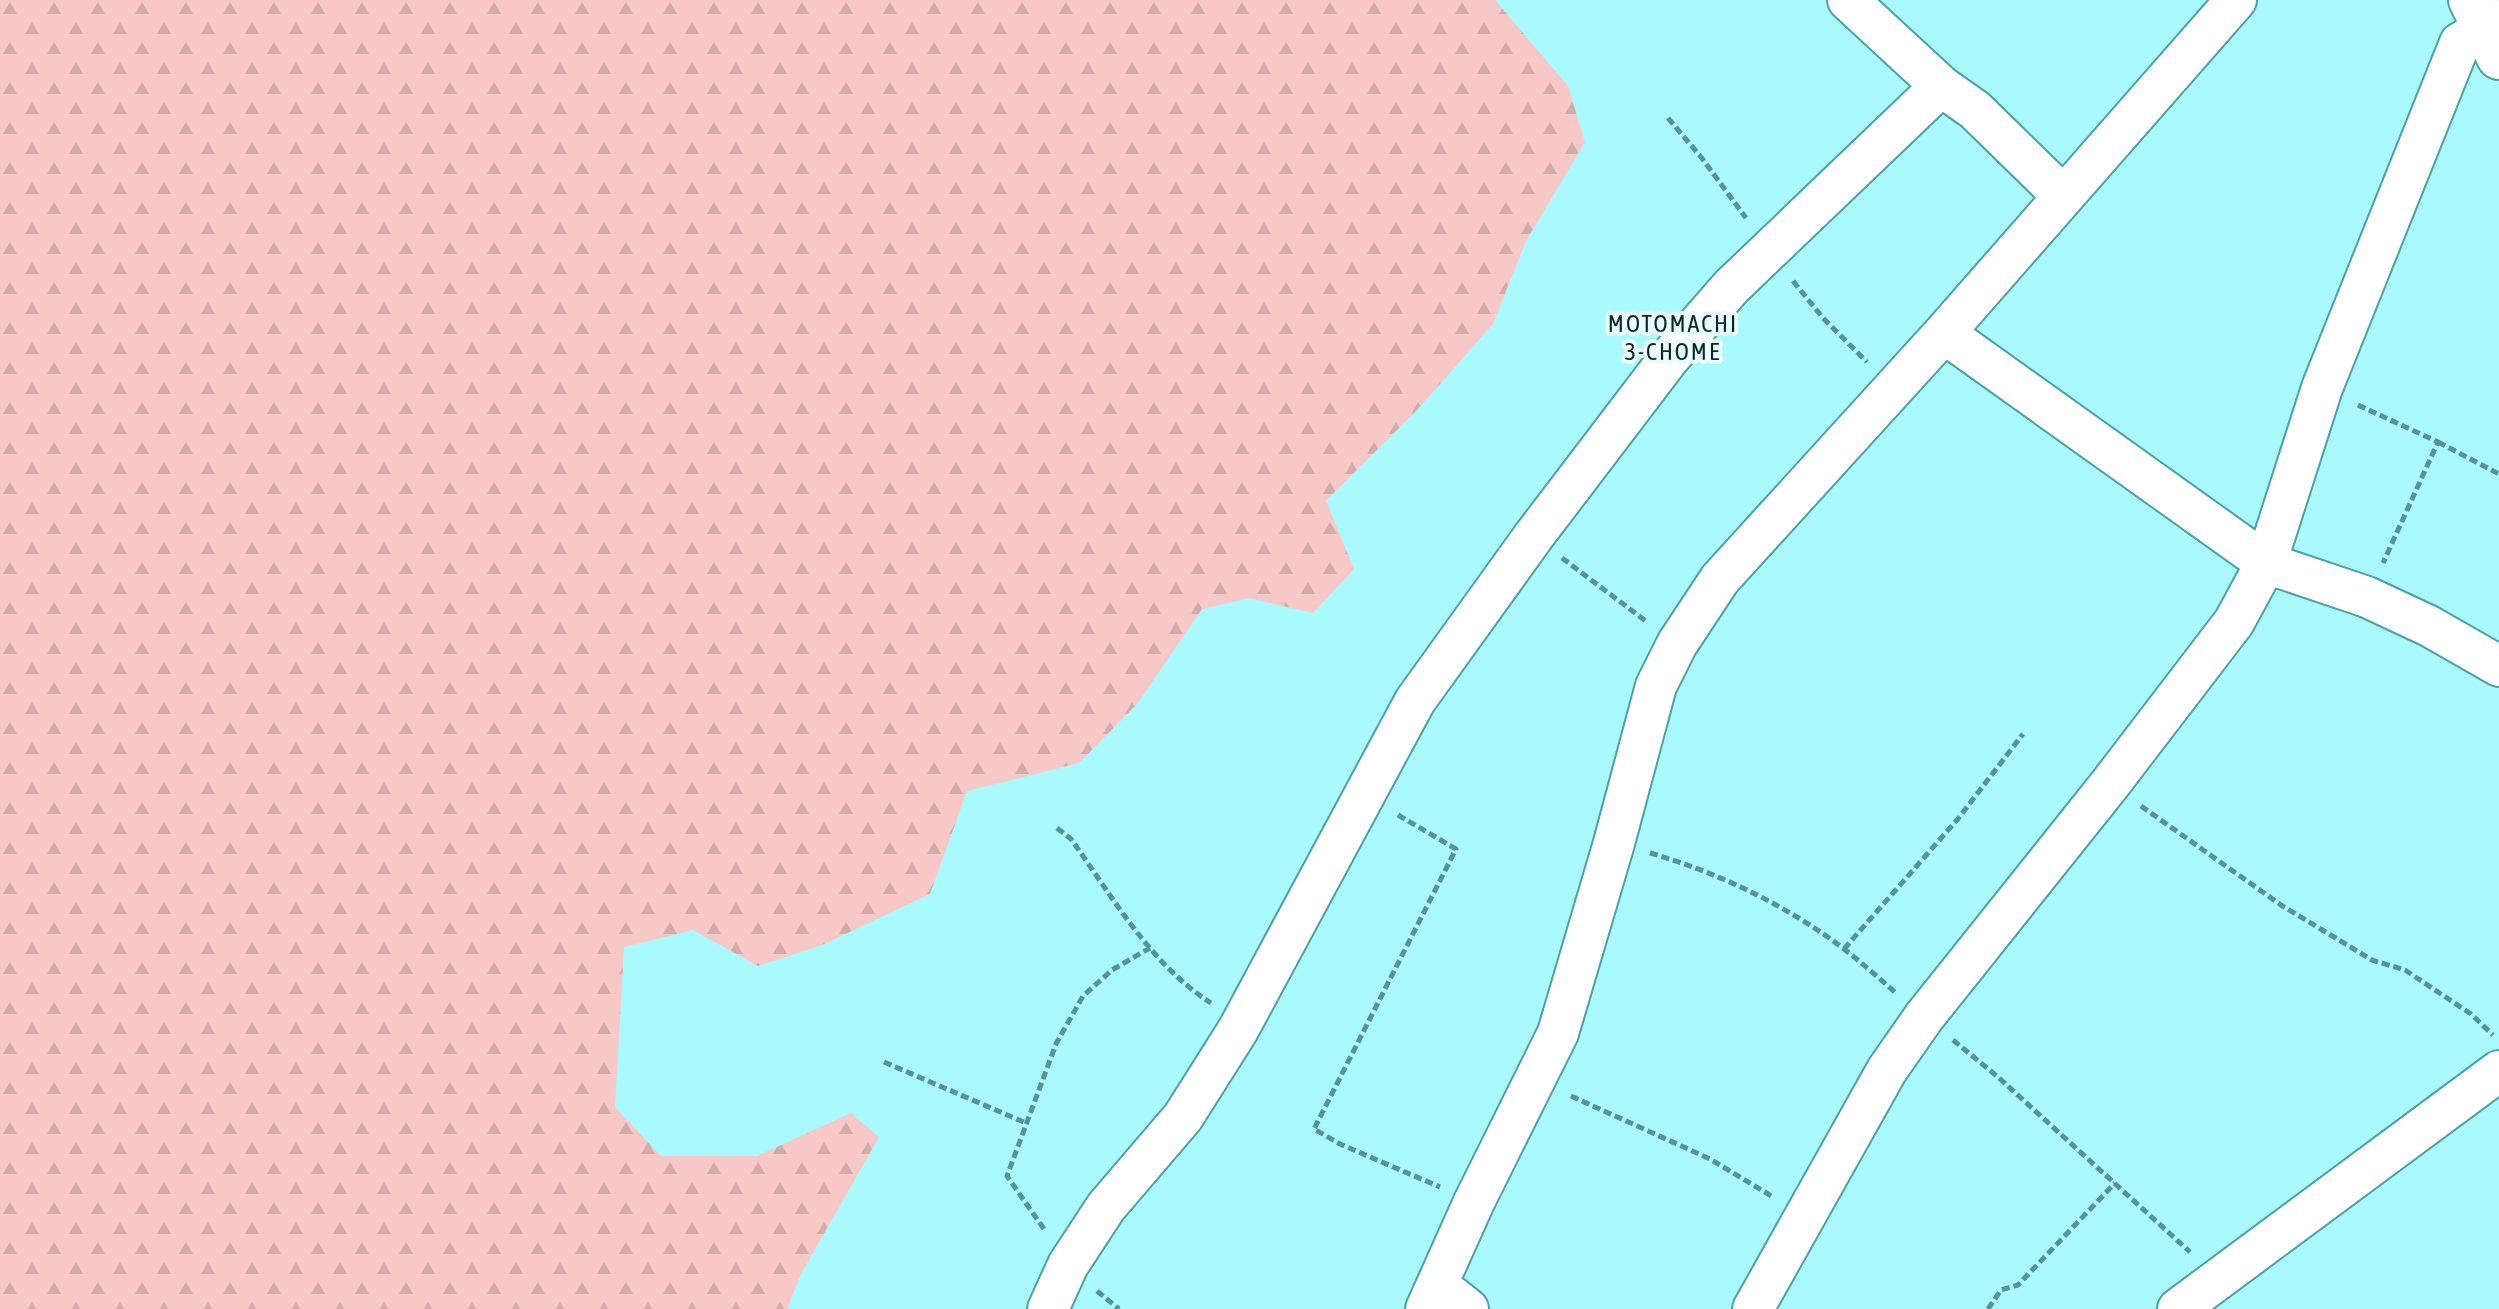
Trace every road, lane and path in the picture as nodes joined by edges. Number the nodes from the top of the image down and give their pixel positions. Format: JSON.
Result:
{"nodes":[{"id":1,"x":1848,"y":0,"type":"edge"},
{"id":2,"x":2236,"y":0,"type":"edge"},
{"id":3,"x":2488,"y":26,"type":"edge"},
{"id":4,"x":1941,"y":86,"type":"junction"},
{"id":5,"x":2062,"y":195,"type":"junction"},
{"id":6,"x":1944,"y":333,"type":"junction"},
{"id":7,"x":2322,"y":388,"type":"junction"},
{"id":8,"x":2438,"y":442,"type":"junction"},
{"id":9,"x":2499,"y":474,"type":"edge"},
{"id":10,"x":1533,"y":537,"type":"junction"},
{"id":11,"x":2266,"y":563,"type":"junction"},
{"id":12,"x":2367,"y":597,"type":"junction"},
{"id":13,"x":1677,"y":644,"type":"junction"},
{"id":14,"x":2499,"y":666,"type":"edge"},
{"id":15,"x":2023,"y":734,"type":"dead end"},
{"id":16,"x":2110,"y":784,"type":"junction"},
{"id":17,"x":1366,"y":796,"type":"junction"},
{"id":18,"x":1057,"y":828,"type":"dead end"},
{"id":19,"x":1614,"y":843,"type":"junction"},
{"id":20,"x":1150,"y":948,"type":"junction"},
{"id":21,"x":1844,"y":949,"type":"junction"},
{"id":22,"x":1924,"y":1017,"type":"junction"},
{"id":23,"x":1242,"y":1023,"type":"junction"},
{"id":24,"x":2499,"y":1041,"type":"edge"},
{"id":25,"x":884,"y":1062,"type":"dead end"},
{"id":26,"x":2499,"y":1071,"type":"edge"},
{"id":27,"x":1536,"y":1080,"type":"junction"},
{"id":28,"x":1026,"y":1123,"type":"junction"},
{"id":29,"x":2115,"y":1183,"type":"junction"},
{"id":30,"x":1474,"y":1202,"type":"junction"},
{"id":31,"x":1804,"y":1216,"type":"junction"},
{"id":32,"x":1068,"y":1265,"type":"junction"},
{"id":33,"x":2222,"y":1295,"type":"edge"},
{"id":34,"x":1443,"y":1302,"type":"edge"},
{"id":35,"x":1048,"y":1309,"type":"edge"},
{"id":36,"x":1753,"y":1309,"type":"edge"},
{"id":37,"x":1988,"y":1309,"type":"edge"},
{"id":38,"x":2178,"y":1309,"type":"edge"}],
"edges":[{"from":1,"to":4,"type":"street"},
{"from":2,"to":5,"type":"street"},
{"from":3,"to":7,"type":"street"},
{"from":4,"to":5,"type":"street"},
{"from":4,"to":10,"type":"street"},
{"from":5,"to":6,"type":"street"},
{"from":6,"to":11,"type":"street"},
{"from":6,"to":13,"type":"street"},
{"from":7,"to":8,"type":"path"},
{"from":7,"to":11,"type":"street"},
{"from":8,"to":9,"type":"path"},
{"from":8,"to":12,"type":"path"},
{"from":10,"to":13,"type":"path"},
{"from":10,"to":17,"type":"street"},
{"from":11,"to":12,"type":"street"},
{"from":11,"to":16,"type":"street"},
{"from":12,"to":14,"type":"street"},
{"from":13,"to":19,"type":"street"},
{"from":15,"to":21,"type":"path"},
{"from":16,"to":22,"type":"street"},
{"from":16,"to":24,"type":"path"},
{"from":17,"to":23,"type":"street"},
{"from":17,"to":30,"type":"path"},
{"from":18,"to":20,"type":"path"},
{"from":19,"to":21,"type":"path"},
{"from":19,"to":27,"type":"street"},
{"from":20,"to":23,"type":"path"},
{"from":20,"to":28,"type":"path"},
{"from":21,"to":22,"type":"path"},
{"from":22,"to":29,"type":"path"},
{"from":22,"to":31,"type":"street"},
{"from":23,"to":32,"type":"street"},
{"from":25,"to":28,"type":"path"},
{"from":26,"to":33,"type":"street"},
{"from":27,"to":30,"type":"street"},
{"from":27,"to":31,"type":"path"},
{"from":28,"to":32,"type":"path"},
{"from":29,"to":33,"type":"path"},
{"from":29,"to":37,"type":"path"},
{"from":30,"to":34,"type":"street"},
{"from":31,"to":36,"type":"street"},
{"from":32,"to":35,"type":"street"},
{"from":33,"to":38,"type":"street"}]}
